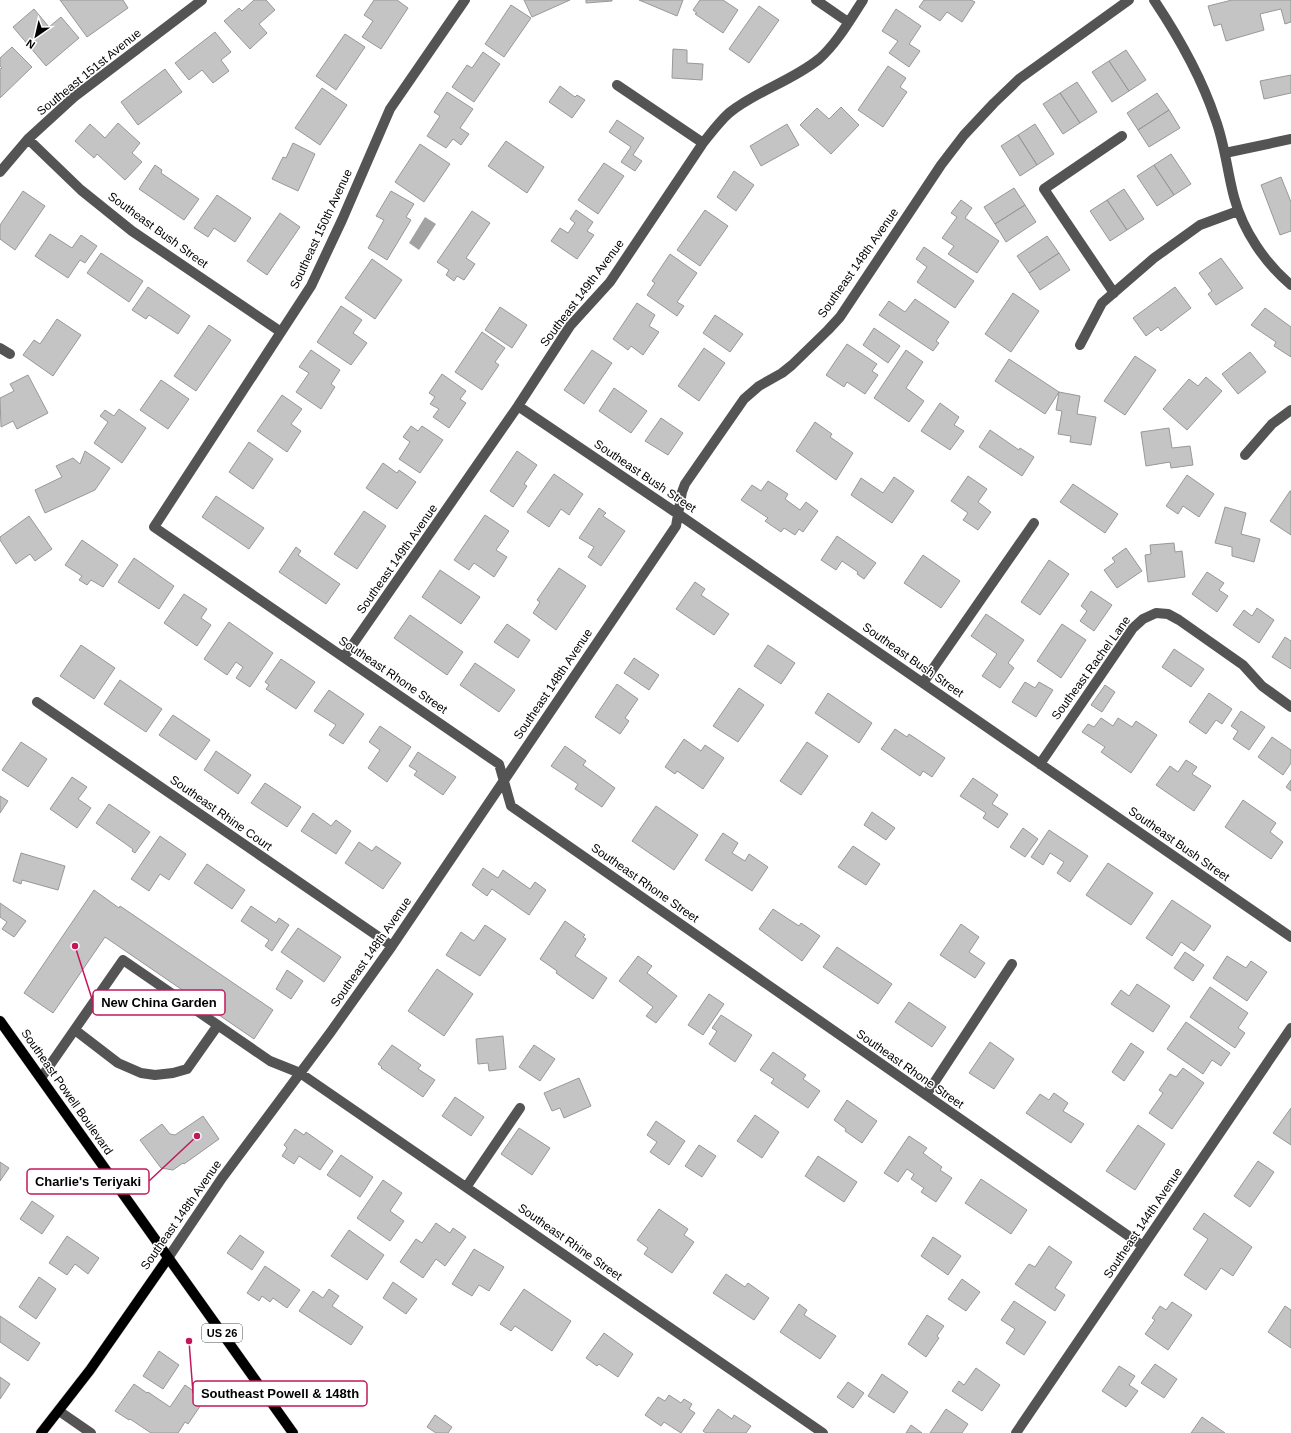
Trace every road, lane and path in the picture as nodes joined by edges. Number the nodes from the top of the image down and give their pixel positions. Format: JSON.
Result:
{"nodes":[{"id":1,"x":202,"y":0,"type":"edge"},
{"id":2,"x":465,"y":0,"type":"edge"},
{"id":3,"x":816,"y":0,"type":"edge"},
{"id":4,"x":863,"y":0,"type":"edge"},
{"id":5,"x":1129,"y":0,"type":"edge"},
{"id":6,"x":1154,"y":0,"type":"edge"},
{"id":7,"x":848,"y":22,"type":"junction"},
{"id":8,"x":617,"y":85,"type":"dead end"},
{"id":9,"x":1122,"y":136,"type":"dead end"},
{"id":10,"x":28,"y":139,"type":"junction"},
{"id":11,"x":1291,"y":139,"type":"edge"},
{"id":12,"x":703,"y":143,"type":"junction"},
{"id":13,"x":1226,"y":153,"type":"junction"},
{"id":14,"x":0,"y":172,"type":"edge"},
{"id":15,"x":1238,"y":211,"type":"junction"},
{"id":16,"x":1291,"y":285,"type":"edge"},
{"id":17,"x":1114,"y":293,"type":"junction"},
{"id":18,"x":281,"y":332,"type":"junction"},
{"id":19,"x":1080,"y":345,"type":"dead end"},
{"id":20,"x":0,"y":348,"type":"edge"},
{"id":21,"x":10,"y":354,"type":"dead end"},
{"id":22,"x":518,"y":406,"type":"junction"},
{"id":23,"x":1291,"y":410,"type":"edge"},
{"id":24,"x":1245,"y":455,"type":"dead end"},
{"id":25,"x":678,"y":514,"type":"junction"},
{"id":26,"x":1034,"y":523,"type":"dead end"},
{"id":27,"x":154,"y":527,"type":"joint"},
{"id":28,"x":344,"y":657,"type":"junction"},
{"id":29,"x":923,"y":683,"type":"junction"},
{"id":30,"x":37,"y":702,"type":"dead end"},
{"id":31,"x":1291,"y":707,"type":"edge"},
{"id":32,"x":1040,"y":764,"type":"junction"},
{"id":33,"x":504,"y":781,"type":"junction"},
{"id":34,"x":1291,"y":937,"type":"edge"},
{"id":35,"x":392,"y":946,"type":"junction"},
{"id":36,"x":1012,"y":964,"type":"dead end"},
{"id":37,"x":0,"y":1021,"type":"edge"},
{"id":38,"x":218,"y":1025,"type":"junction"},
{"id":39,"x":1291,"y":1028,"type":"edge"},
{"id":40,"x":75,"y":1030,"type":"junction"},
{"id":41,"x":300,"y":1073,"type":"junction"},
{"id":42,"x":41,"y":1078,"type":"junction"},
{"id":43,"x":926,"y":1095,"type":"junction"},
{"id":44,"x":520,"y":1108,"type":"dead end"},
{"id":45,"x":467,"y":1186,"type":"junction"},
{"id":46,"x":1143,"y":1246,"type":"junction"},
{"id":47,"x":168,"y":1258,"type":"junction"},
{"id":48,"x":59,"y":1411,"type":"junction"},
{"id":49,"x":41,"y":1433,"type":"edge"},
{"id":50,"x":91,"y":1433,"type":"edge"},
{"id":51,"x":293,"y":1433,"type":"edge"},
{"id":52,"x":824,"y":1433,"type":"edge"},
{"id":53,"x":1016,"y":1433,"type":"edge"}],
"edges":[{"from":1,"to":10,"type":"street","name":"Southeast 151st Avenue"},
{"from":2,"to":18,"type":"street","name":"Southeast 150th Avenue"},
{"from":3,"to":7,"type":"street"},
{"from":4,"to":7,"type":"street","name":"Southeast 149th Avenue"},
{"from":5,"to":25,"type":"street","name":"Southeast 148th Avenue"},
{"from":6,"to":13,"type":"street"},
{"from":7,"to":12,"type":"street","name":"Southeast 149th Avenue"},
{"from":8,"to":12,"type":"street"},
{"from":9,"to":17,"type":"street"},
{"from":10,"to":14,"type":"street","name":"Southeast 151st Avenue"},
{"from":10,"to":18,"type":"street","name":"Southeast Bush Street"},
{"from":11,"to":13,"type":"street"},
{"from":12,"to":22,"type":"street","name":"Southeast 149th Avenue"},
{"from":13,"to":15,"type":"street"},
{"from":15,"to":16,"type":"street"},
{"from":15,"to":17,"type":"street"},
{"from":17,"to":19,"type":"street"},
{"from":18,"to":27,"type":"street","name":"Southeast 150th Avenue"},
{"from":20,"to":21,"type":"street"},
{"from":22,"to":25,"type":"street","name":"Southeast Bush Street"},
{"from":22,"to":28,"type":"street","name":"Southeast 149th Avenue"},
{"from":23,"to":24,"type":"street"},
{"from":25,"to":29,"type":"street","name":"Southeast Bush Street"},
{"from":25,"to":33,"type":"street","name":"Southeast 148th Avenue"},
{"from":26,"to":29,"type":"street"},
{"from":27,"to":28,"type":"street","name":"Southeast Rhone Street"},
{"from":28,"to":33,"type":"street","name":"Southeast Rhone Street"},
{"from":29,"to":32,"type":"street","name":"Southeast Bush Street"},
{"from":30,"to":35,"type":"street","name":"Southeast Rhine Court"},
{"from":31,"to":32,"type":"street","name":"Southeast Rachel Lane"},
{"from":32,"to":34,"type":"street","name":"Southeast Bush Street"},
{"from":33,"to":35,"type":"street","name":"Southeast 148th Avenue"},
{"from":33,"to":43,"type":"street","name":"Southeast Rhone Street"},
{"from":35,"to":41,"type":"street","name":"Southeast 148th Avenue"},
{"from":36,"to":43,"type":"street"},
{"from":37,"to":42,"type":"main road","name":"Southeast Powell Boulevard","number":"US 26"},
{"from":38,"to":40,"type":"street"},
{"from":38,"to":40,"type":"street","name":"Southeast Rhine Street"},
{"from":38,"to":41,"type":"street","name":"Southeast Rhine Street"},
{"from":39,"to":46,"type":"street","name":"Southeast 144th Avenue"},
{"from":40,"to":42,"type":"street"},
{"from":41,"to":45,"type":"street","name":"Southeast Rhine Street"},
{"from":41,"to":47,"type":"street","name":"Southeast 148th Avenue"},
{"from":42,"to":47,"type":"main road","name":"Southeast Powell Boulevard","number":"US 26"},
{"from":43,"to":46,"type":"street","name":"Southeast Rhone Street"},
{"from":44,"to":45,"type":"street"},
{"from":45,"to":52,"type":"street","name":"Southeast Rhine Street"},
{"from":46,"to":53,"type":"street","name":"Southeast 144th Avenue"},
{"from":47,"to":48,"type":"main road","name":"Southeast 148th Avenue"},
{"from":47,"to":51,"type":"main road","name":"Southeast Powell Boulevard","number":"US 26"},
{"from":48,"to":49,"type":"main road","name":"Southeast 148th Avenue"},
{"from":48,"to":50,"type":"street"}]}
